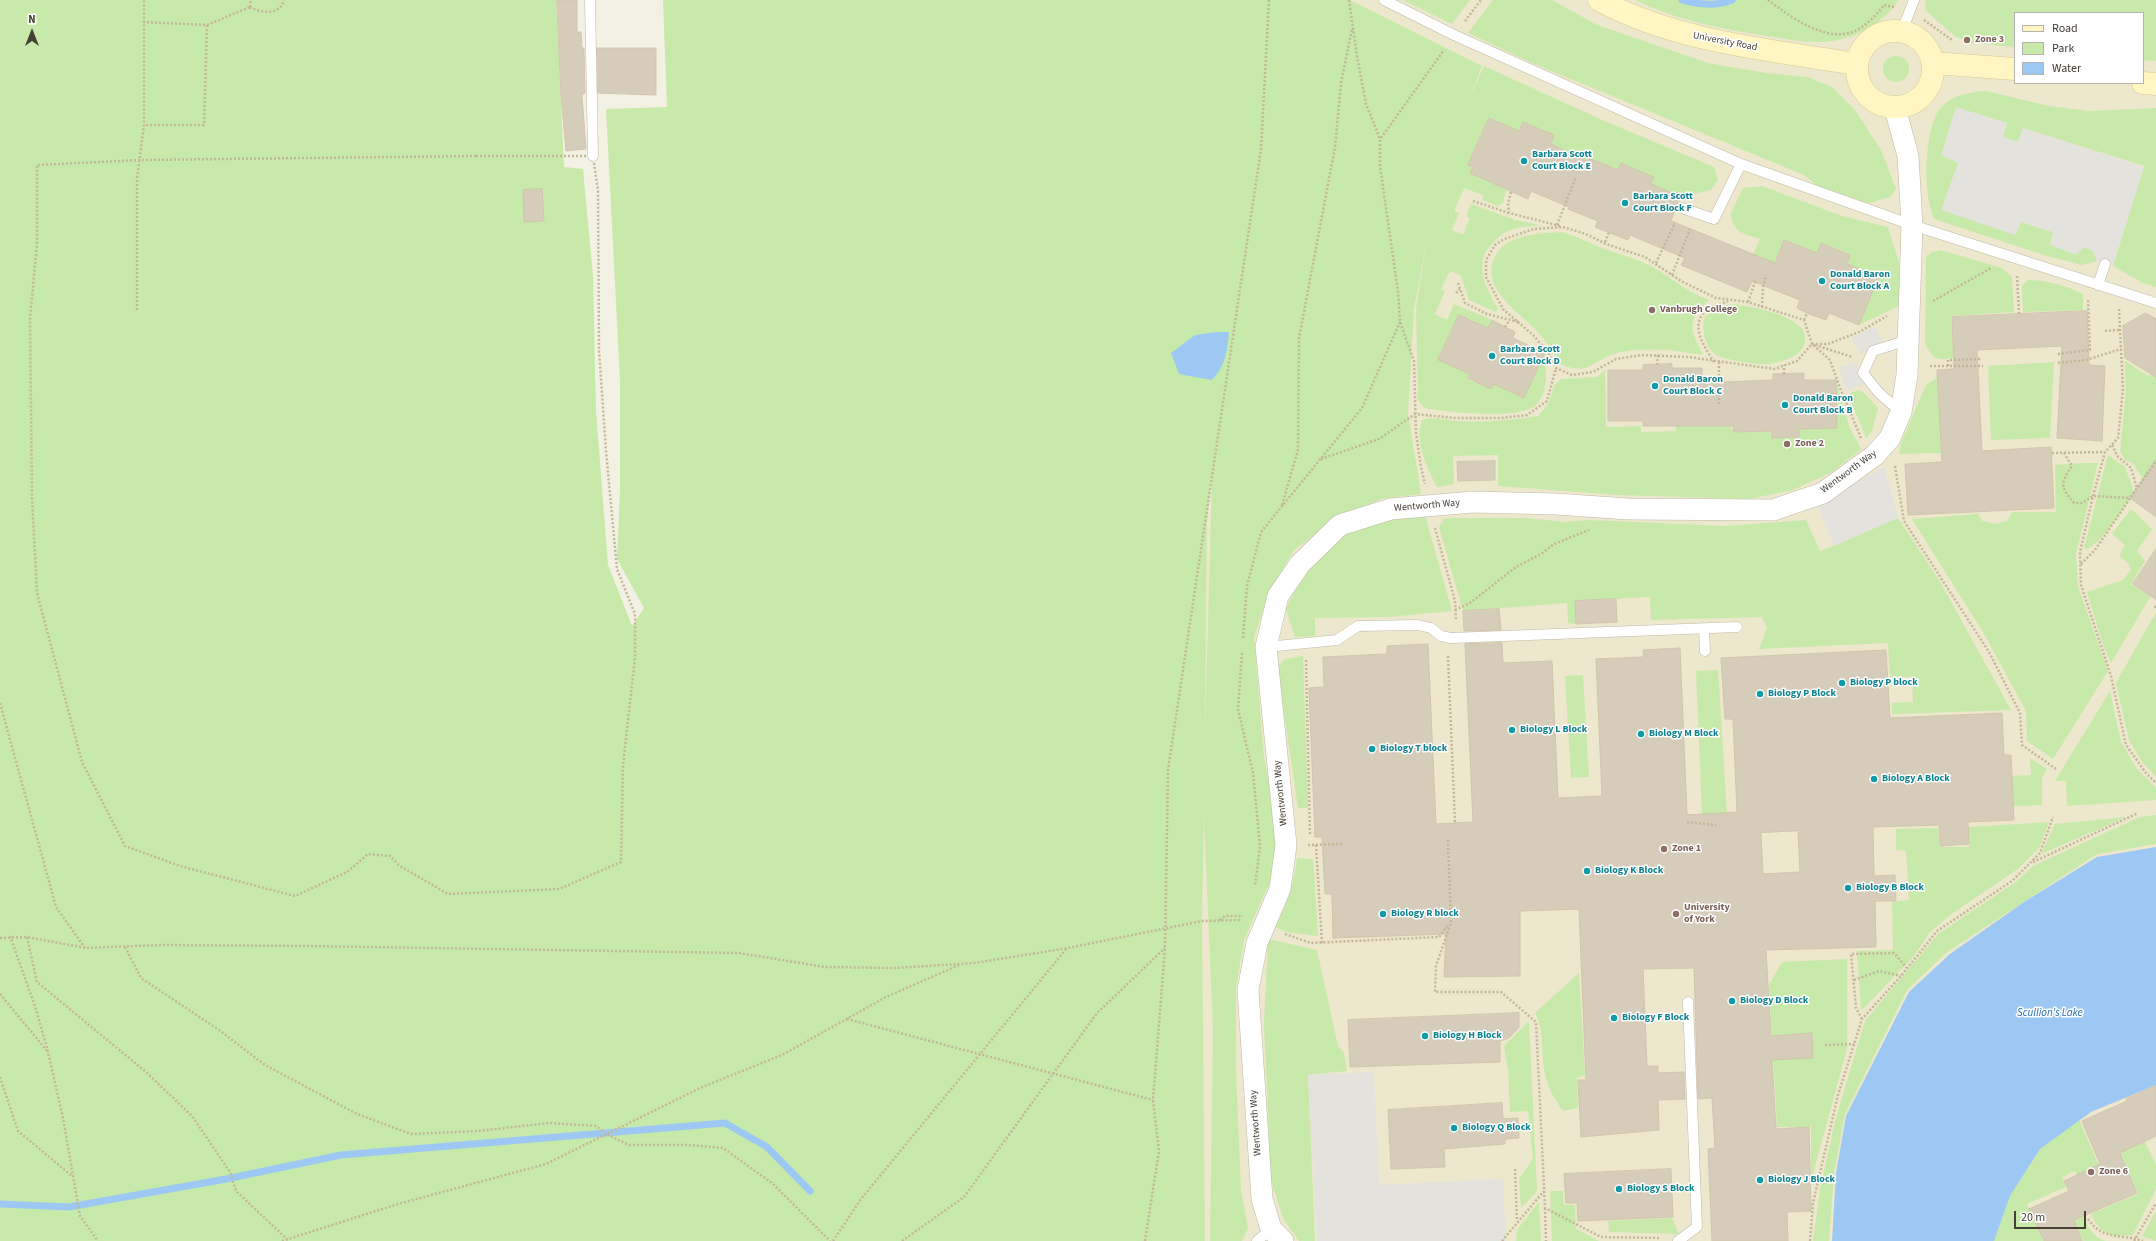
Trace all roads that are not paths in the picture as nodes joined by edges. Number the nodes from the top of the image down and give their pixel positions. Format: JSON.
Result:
{"nodes":[{"id":1,"x":590,"y":0,"type":"edge"},
{"id":2,"x":1384,"y":0,"type":"edge"},
{"id":3,"x":1599,"y":0,"type":"edge"},
{"id":4,"x":1914,"y":0,"type":"edge"},
{"id":5,"x":1902,"y":32,"type":"junction"},
{"id":6,"x":1857,"y":64,"type":"junction"},
{"id":7,"x":1933,"y":64,"type":"junction"},
{"id":8,"x":2014,"y":69,"type":"edge"},
{"id":9,"x":2144,"y":83,"type":"edge"},
{"id":10,"x":2156,"y":84,"type":"edge"},
{"id":11,"x":1895,"y":108,"type":"junction"},
{"id":12,"x":593,"y":156,"type":"road end"},
{"id":13,"x":1741,"y":164,"type":"junction"},
{"id":14,"x":1682,"y":208,"type":"road end"},
{"id":15,"x":1912,"y":225,"type":"junction"},
{"id":16,"x":2105,"y":264,"type":"dead end"},
{"id":17,"x":2098,"y":285,"type":"junction"},
{"id":18,"x":2156,"y":303,"type":"edge"},
{"id":19,"x":1908,"y":340,"type":"junction"},
{"id":20,"x":1901,"y":412,"type":"junction"},
{"id":21,"x":1737,"y":628,"type":"dead end"},
{"id":22,"x":1704,"y":629,"type":"junction"},
{"id":23,"x":1266,"y":647,"type":"junction"},
{"id":24,"x":1705,"y":651,"type":"dead end"},
{"id":25,"x":1688,"y":1002,"type":"dead end"},
{"id":26,"x":1270,"y":1237,"type":"edge"},
{"id":27,"x":1678,"y":1241,"type":"edge"}],
"edges":[{"from":1,"to":12,"type":"lane"},
{"from":2,"to":13,"type":"lane"},
{"from":3,"to":6,"type":"street","name":"University Road"},
{"from":4,"to":5,"type":"lane"},
{"from":5,"to":6,"type":"street"},
{"from":5,"to":7,"type":"street"},
{"from":6,"to":11,"type":"street"},
{"from":7,"to":8,"type":"street"},
{"from":7,"to":11,"type":"street"},
{"from":9,"to":10,"type":"street"},
{"from":11,"to":15,"type":"street","name":"Wentworth Way"},
{"from":13,"to":14,"type":"lane"},
{"from":13,"to":15,"type":"lane"},
{"from":15,"to":17,"type":"lane"},
{"from":15,"to":19,"type":"street","name":"Wentworth Way"},
{"from":16,"to":17,"type":"lane"},
{"from":17,"to":18,"type":"lane"},
{"from":19,"to":20,"type":"street","name":"Wentworth Way"},
{"from":19,"to":20,"type":"lane"},
{"from":20,"to":23,"type":"street","name":"Wentworth Way"},
{"from":21,"to":22,"type":"lane"},
{"from":22,"to":23,"type":"lane"},
{"from":22,"to":24,"type":"lane"},
{"from":23,"to":26,"type":"street","name":"Wentworth Way"},
{"from":25,"to":27,"type":"lane"}]}
